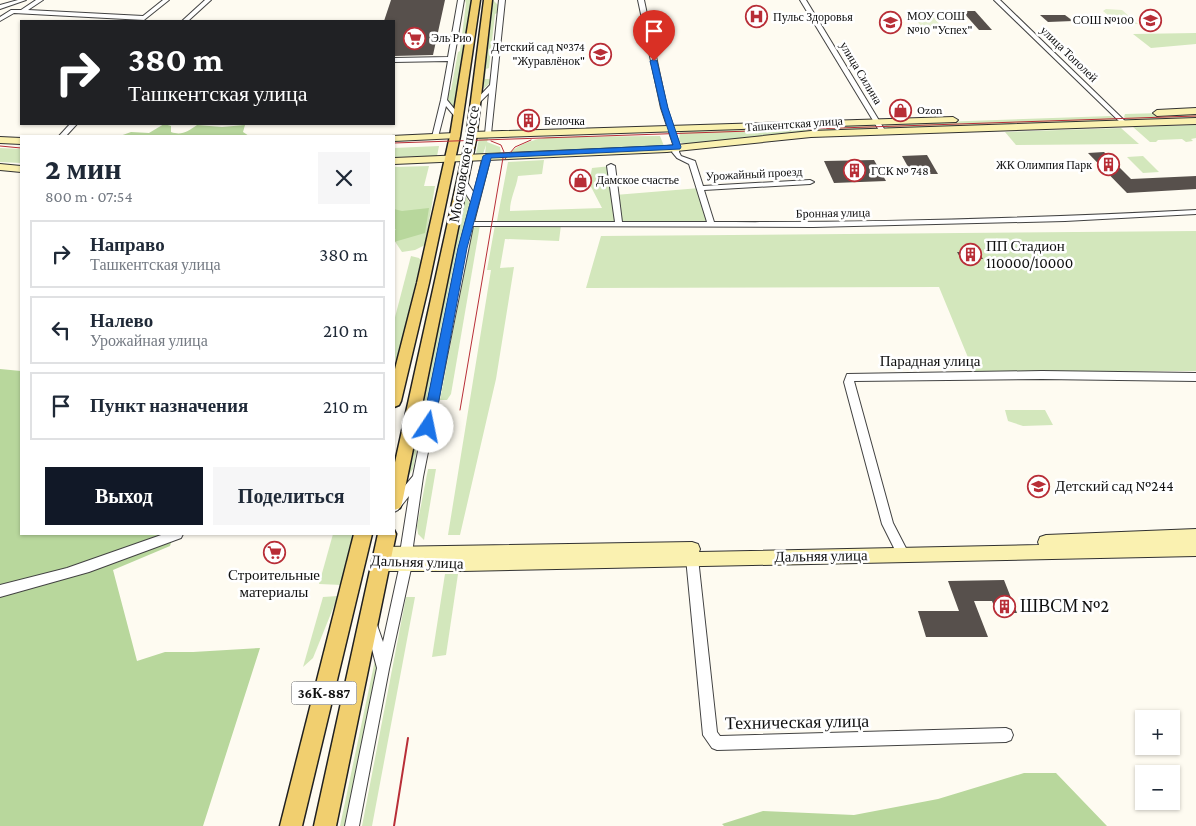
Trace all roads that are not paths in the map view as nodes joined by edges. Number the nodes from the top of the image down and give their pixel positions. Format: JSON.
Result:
{"nodes":[{"id":1,"x":23,"y":0,"type":"edge"},
{"id":2,"x":40,"y":0,"type":"edge"},
{"id":3,"x":166,"y":0,"type":"edge"},
{"id":4,"x":208,"y":0,"type":"edge"},
{"id":5,"x":461,"y":0,"type":"edge"},
{"id":6,"x":476,"y":0,"type":"edge"},
{"id":7,"x":488,"y":0,"type":"edge"},
{"id":8,"x":496,"y":0,"type":"edge"},
{"id":9,"x":641,"y":0,"type":"edge"},
{"id":10,"x":803,"y":0,"type":"edge"},
{"id":11,"x":998,"y":0,"type":"edge"},
{"id":12,"x":502,"y":3,"type":"edge"},
{"id":13,"x":0,"y":7,"type":"edge"},
{"id":14,"x":23,"y":11,"type":"junction"},
{"id":15,"x":0,"y":19,"type":"edge"},
{"id":16,"x":186,"y":20,"type":"edge"},
{"id":17,"x":452,"y":59,"type":"junction"},
{"id":18,"x":395,"y":60,"type":"edge"},
{"id":19,"x":494,"y":84,"type":"junction"},
{"id":20,"x":444,"y":100,"type":"junction"},
{"id":21,"x":476,"y":104,"type":"junction"},
{"id":22,"x":1196,"y":111,"type":"edge"},
{"id":23,"x":1116,"y":115,"type":"junction"},
{"id":24,"x":458,"y":117,"type":"junction"},
{"id":25,"x":1196,"y":121,"type":"edge"},
{"id":26,"x":877,"y":122,"type":"junction"},
{"id":27,"x":1125,"y":124,"type":"junction"},
{"id":28,"x":73,"y":125,"type":"edge"},
{"id":29,"x":671,"y":129,"type":"junction"},
{"id":30,"x":884,"y":132,"type":"junction"},
{"id":31,"x":488,"y":134,"type":"junction"},
{"id":32,"x":63,"y":135,"type":"edge"},
{"id":33,"x":472,"y":135,"type":"junction"},
{"id":34,"x":455,"y":136,"type":"junction"},
{"id":35,"x":435,"y":137,"type":"junction"},
{"id":36,"x":395,"y":138,"type":"edge"},
{"id":37,"x":0,"y":140,"type":"edge"},
{"id":38,"x":20,"y":141,"type":"edge"},
{"id":39,"x":678,"y":147,"type":"junction"},
{"id":40,"x":487,"y":156,"type":"junction"},
{"id":41,"x":468,"y":157,"type":"junction"},
{"id":42,"x":450,"y":158,"type":"junction"},
{"id":43,"x":395,"y":161,"type":"edge"},
{"id":44,"x":611,"y":166,"type":"dead end"},
{"id":45,"x":0,"y":167,"type":"edge"},
{"id":46,"x":20,"y":169,"type":"edge"},
{"id":47,"x":462,"y":181,"type":"junction"},
{"id":48,"x":810,"y":182,"type":"dead end"},
{"id":49,"x":700,"y":188,"type":"junction"},
{"id":50,"x":476,"y":203,"type":"junction"},
{"id":51,"x":1196,"y":212,"type":"edge"},
{"id":52,"x":470,"y":224,"type":"junction"},
{"id":53,"x":711,"y":224,"type":"junction"},
{"id":54,"x":619,"y":225,"type":"junction"},
{"id":55,"x":1196,"y":377,"type":"edge"},
{"id":56,"x":395,"y":397,"type":"edge"},
{"id":57,"x":418,"y":477,"type":"junction"},
{"id":58,"x":395,"y":497,"type":"edge"},
{"id":59,"x":395,"y":506,"type":"edge"},
{"id":60,"x":173,"y":535,"type":"edge"},
{"id":61,"x":363,"y":535,"type":"edge"},
{"id":62,"x":387,"y":535,"type":"edge"},
{"id":63,"x":1196,"y":536,"type":"edge"},
{"id":64,"x":1196,"y":549,"type":"edge"},
{"id":65,"x":901,"y":550,"type":"junction"},
{"id":66,"x":692,"y":558,"type":"junction"},
{"id":67,"x":357,"y":559,"type":"junction"},
{"id":68,"x":382,"y":559,"type":"junction"},
{"id":69,"x":406,"y":559,"type":"junction"},
{"id":70,"x":0,"y":591,"type":"edge"},
{"id":71,"x":370,"y":620,"type":"junction"},
{"id":72,"x":383,"y":669,"type":"junction"},
{"id":73,"x":1006,"y":734,"type":"dead end"},
{"id":74,"x":291,"y":826,"type":"edge"},
{"id":75,"x":325,"y":826,"type":"edge"},
{"id":76,"x":352,"y":826,"type":"edge"}],
"edges":[{"from":1,"to":13,"type":"street"},
{"from":2,"to":14,"type":"street"},
{"from":3,"to":14,"type":"street"},
{"from":4,"to":16,"type":"street"},
{"from":5,"to":17,"type":"street"},
{"from":6,"to":24,"type":"main road","name":"Московское шоссе"},
{"from":7,"to":21,"type":"main road","name":"Московское шоссе"},
{"from":8,"to":12,"type":"street"},
{"from":9,"to":29,"type":"street"},
{"from":10,"to":26,"type":"street","name":"улица Силина"},
{"from":11,"to":23,"type":"street","name":"улица Тополей"},
{"from":12,"to":19,"type":"street"},
{"from":14,"to":15,"type":"street"},
{"from":17,"to":18,"type":"street"},
{"from":17,"to":20,"type":"street"},
{"from":19,"to":21,"type":"street"},
{"from":19,"to":31,"type":"street"},
{"from":20,"to":24,"type":"street"},
{"from":20,"to":35,"type":"street"},
{"from":21,"to":33,"type":"main road","name":"Московское шоссе"},
{"from":22,"to":23,"type":"main road","name":"Ташкентская улица"},
{"from":23,"to":26,"type":"main road","name":"Ташкентская улица"},
{"from":23,"to":27,"type":"street","name":"улица Тополей"},
{"from":24,"to":34,"type":"main road","name":"Московское шоссе"},
{"from":25,"to":27,"type":"main road","name":"Ташкентская улица"},
{"from":26,"to":29,"type":"main road","name":"Ташкентская улица"},
{"from":26,"to":30,"type":"street","name":"улица Силина"},
{"from":27,"to":30,"type":"main road","name":"Ташкентская улица"},
{"from":28,"to":32,"type":"street"},
{"from":29,"to":31,"type":"main road","name":"Ташкентская улица"},
{"from":29,"to":39,"type":"street"},
{"from":30,"to":39,"type":"main road","name":"Ташкентская улица"},
{"from":31,"to":33,"type":"main road","name":"Ташкентская улица"},
{"from":33,"to":34,"type":"main road","name":"Ташкентская улица"},
{"from":33,"to":41,"type":"main road","name":"Московское шоссе"},
{"from":34,"to":35,"type":"main road","name":"Ташкентская улица"},
{"from":34,"to":42,"type":"main road","name":"Московское шоссе"},
{"from":35,"to":36,"type":"main road","name":"Ташкентская улица"},
{"from":37,"to":38,"type":"main road"},
{"from":39,"to":40,"type":"main road","name":"Ташкентская улица"},
{"from":39,"to":49,"type":"street"},
{"from":40,"to":41,"type":"main road","name":"Ташкентская улица"},
{"from":40,"to":50,"type":"street"},
{"from":41,"to":42,"type":"main road","name":"Ташкентская улица"},
{"from":41,"to":47,"type":"main road","name":"Московское шоссе"},
{"from":42,"to":43,"type":"main road","name":"Ташкентская улица"},
{"from":42,"to":56,"type":"main road","name":"Московское шоссе"},
{"from":44,"to":54,"type":"street"},
{"from":45,"to":46,"type":"main road"},
{"from":47,"to":50,"type":"street"},
{"from":47,"to":58,"type":"main road","name":"Московское шоссе"},
{"from":48,"to":49,"type":"street","name":"Урожайный проезд"},
{"from":49,"to":53,"type":"street"},
{"from":50,"to":52,"type":"street"},
{"from":51,"to":53,"type":"street","name":"Бронная улица"},
{"from":52,"to":54,"type":"street","name":"Бронная улица"},
{"from":52,"to":57,"type":"street"},
{"from":53,"to":54,"type":"street","name":"Бронная улица"},
{"from":55,"to":65,"type":"street","name":"Парадная улица"},
{"from":57,"to":59,"type":"street"},
{"from":57,"to":69,"type":"street"},
{"from":60,"to":70,"type":"street"},
{"from":61,"to":67,"type":"main road","number":"36К-887"},
{"from":62,"to":68,"type":"main road","number":"36К-887"},
{"from":63,"to":65,"type":"main road","name":"Дальняя улица"},
{"from":64,"to":65,"type":"main road","name":"Дальняя улица"},
{"from":65,"to":66,"type":"main road","name":"Дальняя улица"},
{"from":65,"to":69,"type":"main road","name":"Дальняя улица"},
{"from":66,"to":69,"type":"main road","name":"Дальняя улица"},
{"from":66,"to":73,"type":"street","name":"Техническая улица"},
{"from":67,"to":68,"type":"main road","name":"Дальняя улица"},
{"from":67,"to":74,"type":"main road","number":"36К-887"},
{"from":68,"to":69,"type":"main road","name":"Дальняя улица"},
{"from":68,"to":71,"type":"main road","number":"36К-887"},
{"from":69,"to":72,"type":"street"},
{"from":71,"to":72,"type":"street"},
{"from":71,"to":75,"type":"main road","number":"36К-887"},
{"from":72,"to":76,"type":"street"}]}
